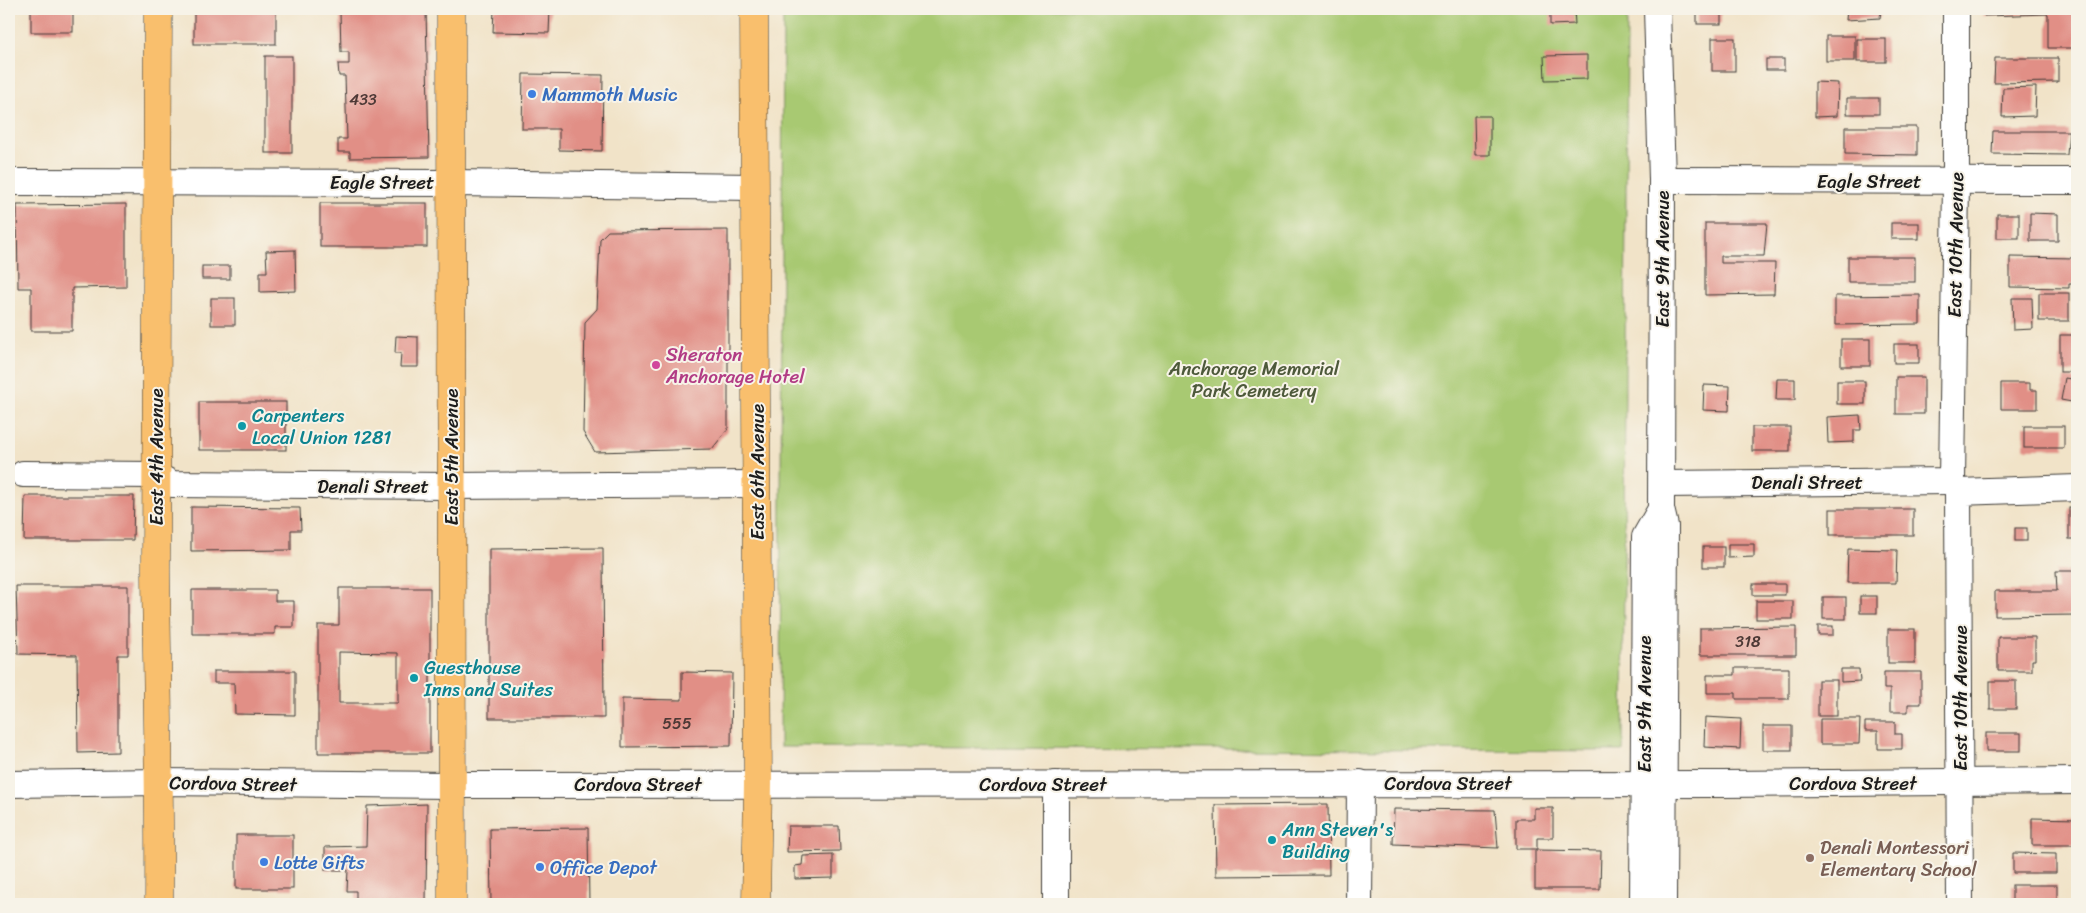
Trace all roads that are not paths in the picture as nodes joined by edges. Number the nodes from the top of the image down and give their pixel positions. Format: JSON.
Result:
{"nodes":[{"id":1,"x":158,"y":9,"type":"edge"},
{"id":2,"x":451,"y":9,"type":"edge"},
{"id":3,"x":754,"y":9,"type":"edge"},
{"id":4,"x":1657,"y":9,"type":"edge"},
{"id":5,"x":1956,"y":9,"type":"edge"},
{"id":6,"x":1662,"y":180,"type":"junction"},
{"id":7,"x":2077,"y":181,"type":"edge"},
{"id":8,"x":9,"y":182,"type":"edge"},
{"id":9,"x":159,"y":182,"type":"junction"},
{"id":10,"x":1956,"y":182,"type":"junction"},
{"id":11,"x":451,"y":183,"type":"junction"},
{"id":12,"x":755,"y":187,"type":"junction"},
{"id":13,"x":23,"y":474,"type":"dead end"},
{"id":14,"x":156,"y":475,"type":"junction"},
{"id":15,"x":756,"y":484,"type":"junction"},
{"id":16,"x":1662,"y":484,"type":"junction"},
{"id":17,"x":451,"y":486,"type":"junction"},
{"id":18,"x":1955,"y":487,"type":"junction"},
{"id":19,"x":2077,"y":488,"type":"edge"},
{"id":20,"x":2077,"y":781,"type":"edge"},
{"id":21,"x":160,"y":782,"type":"junction"},
{"id":22,"x":1360,"y":783,"type":"junction"},
{"id":23,"x":1960,"y":783,"type":"junction"},
{"id":24,"x":9,"y":784,"type":"edge"},
{"id":25,"x":758,"y":784,"type":"junction"},
{"id":26,"x":1056,"y":784,"type":"junction"},
{"id":27,"x":1654,"y":784,"type":"junction"},
{"id":28,"x":451,"y":785,"type":"junction"},
{"id":29,"x":159,"y":904,"type":"edge"},
{"id":30,"x":452,"y":904,"type":"edge"},
{"id":31,"x":756,"y":904,"type":"edge"},
{"id":32,"x":1056,"y":904,"type":"edge"},
{"id":33,"x":1359,"y":904,"type":"edge"},
{"id":34,"x":1643,"y":904,"type":"edge"},
{"id":35,"x":1663,"y":904,"type":"edge"},
{"id":36,"x":1960,"y":904,"type":"edge"}],
"edges":[{"from":1,"to":9,"type":"main road","name":"East 4th Avenue"},
{"from":2,"to":11,"type":"main road","name":"East 5th Avenue"},
{"from":3,"to":12,"type":"main road","name":"East 6th Avenue"},
{"from":4,"to":6,"type":"street","name":"East 9th Avenue"},
{"from":5,"to":10,"type":"street","name":"East 10th Avenue"},
{"from":6,"to":10,"type":"street","name":"Eagle Street"},
{"from":6,"to":16,"type":"street","name":"East 9th Avenue"},
{"from":7,"to":10,"type":"street","name":"Eagle Street"},
{"from":8,"to":9,"type":"street","name":"Eagle Street"},
{"from":9,"to":11,"type":"street","name":"Eagle Street"},
{"from":9,"to":14,"type":"main road","name":"East 4th Avenue"},
{"from":10,"to":18,"type":"street","name":"East 10th Avenue"},
{"from":11,"to":12,"type":"street","name":"Eagle Street"},
{"from":11,"to":17,"type":"main road","name":"East 5th Avenue"},
{"from":12,"to":15,"type":"main road","name":"East 6th Avenue"},
{"from":13,"to":14,"type":"street","name":"Denali Street"},
{"from":14,"to":17,"type":"street","name":"Denali Street"},
{"from":14,"to":21,"type":"main road","name":"East 4th Avenue"},
{"from":15,"to":17,"type":"street","name":"Denali Street"},
{"from":15,"to":25,"type":"main road","name":"East 6th Avenue"},
{"from":16,"to":18,"type":"street","name":"Denali Street"},
{"from":16,"to":27,"type":"street","name":"East 9th Avenue"},
{"from":17,"to":28,"type":"main road","name":"East 5th Avenue"},
{"from":18,"to":19,"type":"street","name":"Denali Street"},
{"from":18,"to":23,"type":"street","name":"East 10th Avenue"},
{"from":20,"to":23,"type":"street","name":"Cordova Street"},
{"from":21,"to":24,"type":"street","name":"Cordova Street"},
{"from":21,"to":28,"type":"street","name":"Cordova Street"},
{"from":21,"to":29,"type":"main road","name":"East 4th Avenue"},
{"from":22,"to":26,"type":"street","name":"Cordova Street"},
{"from":22,"to":27,"type":"street","name":"Cordova Street"},
{"from":22,"to":33,"type":"street"},
{"from":23,"to":27,"type":"street","name":"Cordova Street"},
{"from":23,"to":36,"type":"street","name":"East 10th Avenue"},
{"from":25,"to":26,"type":"street","name":"Cordova Street"},
{"from":25,"to":28,"type":"street","name":"Cordova Street"},
{"from":25,"to":31,"type":"main road","name":"East 6th Avenue"},
{"from":26,"to":32,"type":"street"},
{"from":27,"to":34,"type":"street","name":"East 9th Avenue"},
{"from":27,"to":35,"type":"street","name":"East 9th Avenue"},
{"from":28,"to":30,"type":"main road","name":"East 5th Avenue"}]}
